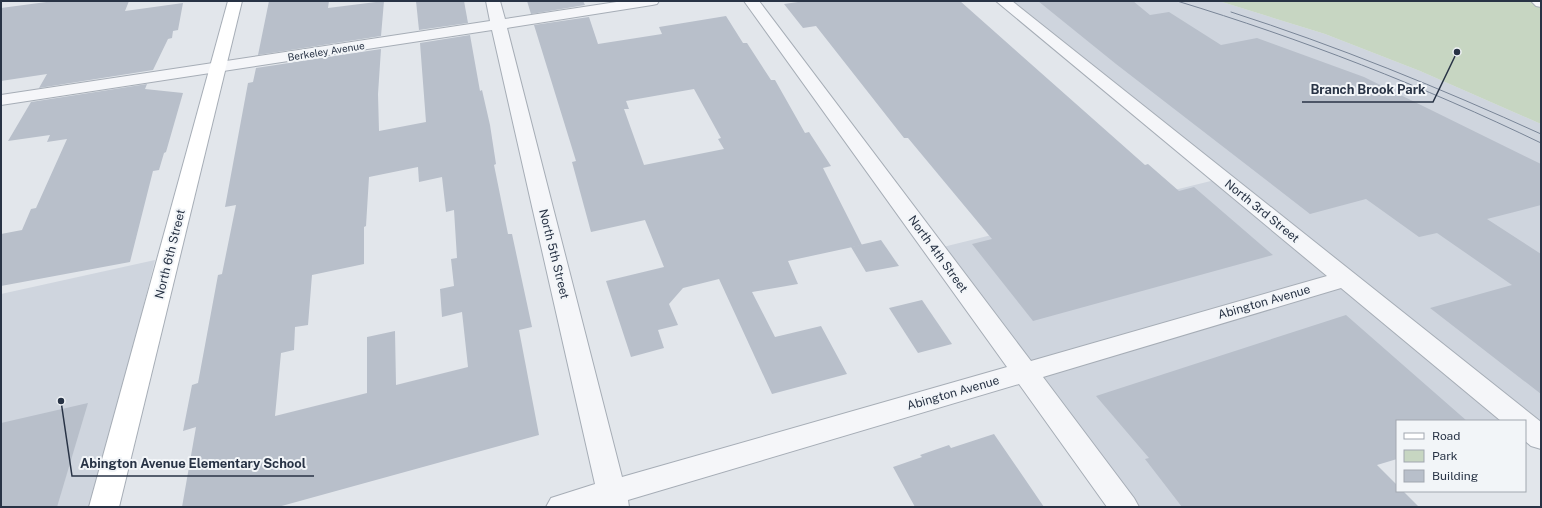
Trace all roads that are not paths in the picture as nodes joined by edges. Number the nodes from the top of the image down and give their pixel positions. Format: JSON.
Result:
{"nodes":[{"id":1,"x":235,"y":1,"type":"edge"},
{"id":2,"x":493,"y":1,"type":"edge"},
{"id":3,"x":652,"y":1,"type":"edge"},
{"id":4,"x":751,"y":1,"type":"edge"},
{"id":5,"x":1003,"y":1,"type":"edge"},
{"id":6,"x":1538,"y":1,"type":"edge"},
{"id":7,"x":1541,"y":2,"type":"edge"},
{"id":8,"x":499,"y":24,"type":"junction"},
{"id":9,"x":218,"y":67,"type":"junction"},
{"id":10,"x":1,"y":100,"type":"edge"},
{"id":11,"x":1345,"y":279,"type":"junction"},
{"id":12,"x":1025,"y":372,"type":"junction"},
{"id":13,"x":1519,"y":420,"type":"edge"},
{"id":14,"x":1526,"y":426,"type":"edge"},
{"id":15,"x":1541,"y":438,"type":"edge"},
{"id":16,"x":614,"y":500,"type":"edge"},
{"id":17,"x":104,"y":507,"type":"edge"},
{"id":18,"x":561,"y":507,"type":"edge"},
{"id":19,"x":1124,"y":507,"type":"edge"}],
"edges":[{"from":1,"to":9,"type":"street","name":"North 6th Street"},
{"from":2,"to":8,"type":"street","name":"North 5th Street"},
{"from":3,"to":8,"type":"street","name":"Berkeley Avenue"},
{"from":4,"to":12,"type":"street","name":"North 4th Street"},
{"from":5,"to":11,"type":"street","name":"North 3rd Street"},
{"from":6,"to":7,"type":"street"},
{"from":8,"to":9,"type":"street","name":"Berkeley Avenue"},
{"from":8,"to":16,"type":"street","name":"North 5th Street"},
{"from":9,"to":10,"type":"street","name":"Berkeley Avenue"},
{"from":9,"to":17,"type":"street","name":"North 6th Street"},
{"from":11,"to":12,"type":"street","name":"Abington Avenue"},
{"from":11,"to":13,"type":"street","name":"North 3rd Street"},
{"from":12,"to":16,"type":"street","name":"Abington Avenue"},
{"from":12,"to":19,"type":"street","name":"North 4th Street"},
{"from":14,"to":15,"type":"street"},
{"from":16,"to":18,"type":"street","name":"Abington Avenue"}]}
